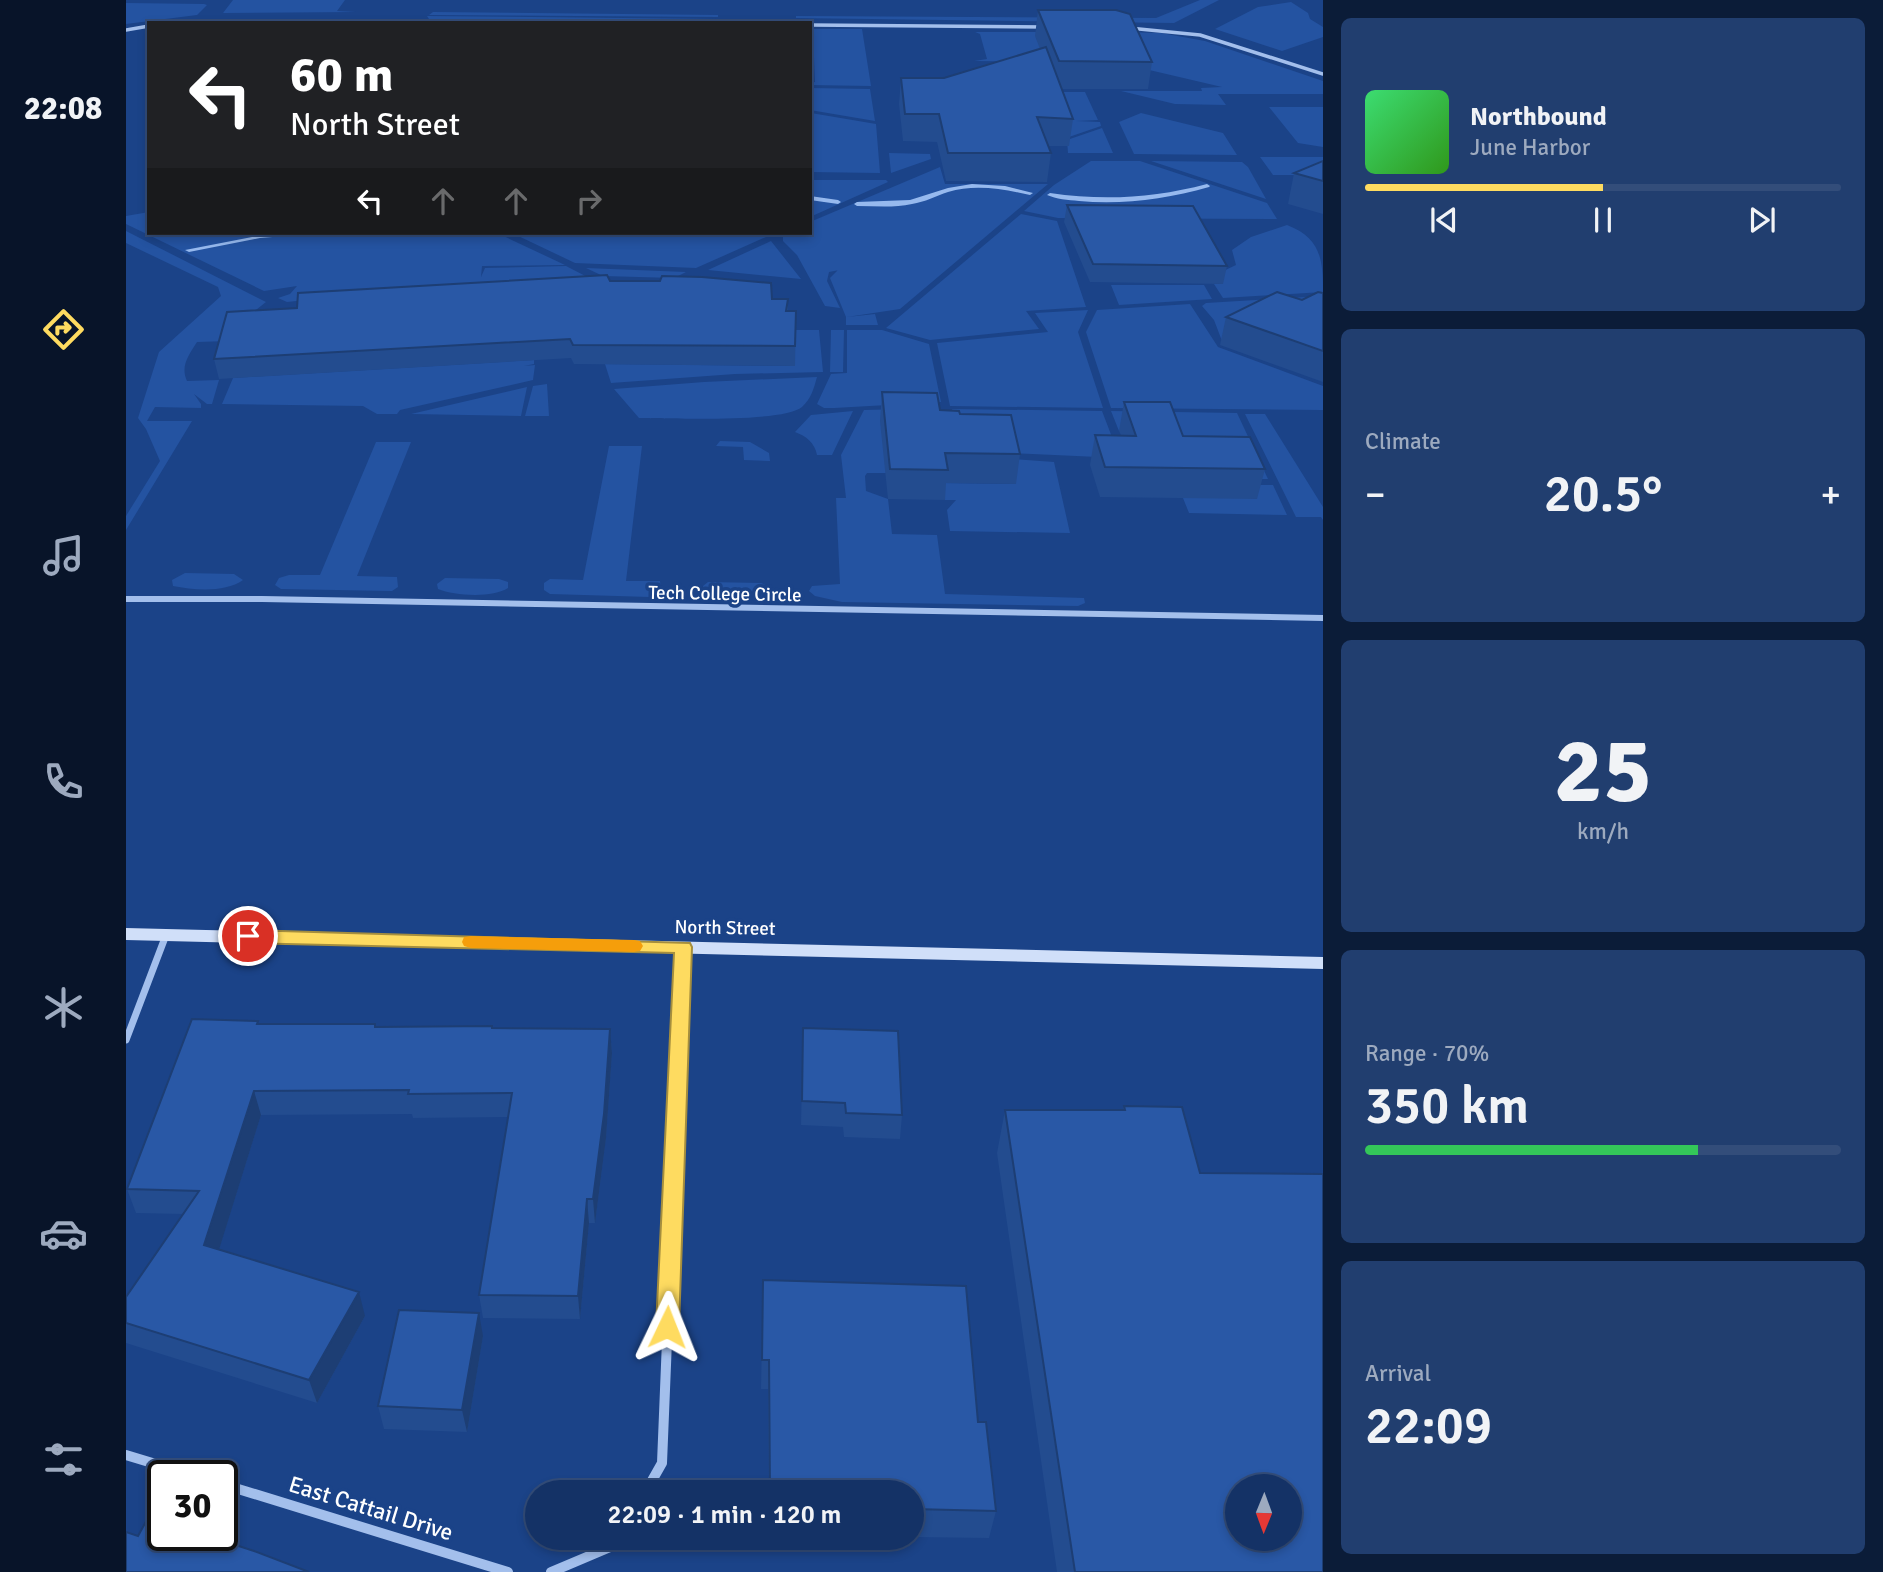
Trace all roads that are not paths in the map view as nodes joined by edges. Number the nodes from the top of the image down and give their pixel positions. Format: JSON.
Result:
{"nodes":[{"id":1,"x":812,"y":25,"type":"edge"},
{"id":2,"x":147,"y":26,"type":"edge"},
{"id":3,"x":1045,"y":27,"type":"edge"},
{"id":4,"x":1123,"y":28,"type":"edge"},
{"id":5,"x":126,"y":30,"type":"edge"},
{"id":6,"x":1323,"y":74,"type":"edge"},
{"id":7,"x":126,"y":599,"type":"edge"},
{"id":8,"x":1323,"y":618,"type":"edge"},
{"id":9,"x":126,"y":933,"type":"edge"},
{"id":10,"x":166,"y":934,"type":"junction"},
{"id":11,"x":683,"y":947,"type":"junction"},
{"id":12,"x":1323,"y":963,"type":"edge"},
{"id":13,"x":126,"y":1040,"type":"edge"},
{"id":14,"x":126,"y":1455,"type":"edge"},
{"id":15,"x":147,"y":1461,"type":"edge"},
{"id":16,"x":652,"y":1480,"type":"edge"},
{"id":17,"x":238,"y":1490,"type":"edge"},
{"id":18,"x":599,"y":1550,"type":"edge"},
{"id":19,"x":508,"y":1572,"type":"edge"},
{"id":20,"x":551,"y":1572,"type":"edge"}],
"edges":[{"from":1,"to":3,"type":"street"},
{"from":2,"to":5,"type":"street"},
{"from":4,"to":6,"type":"street"},
{"from":7,"to":8,"type":"street","name":"Tech College Circle"},
{"from":9,"to":10,"type":"main road","name":"North Street"},
{"from":10,"to":11,"type":"main road","name":"North Street"},
{"from":10,"to":13,"type":"street"},
{"from":11,"to":12,"type":"main road","name":"North Street"},
{"from":11,"to":16,"type":"street"},
{"from":14,"to":15,"type":"street"},
{"from":17,"to":19,"type":"street","name":"East Cattail Drive"},
{"from":18,"to":20,"type":"street"}]}
